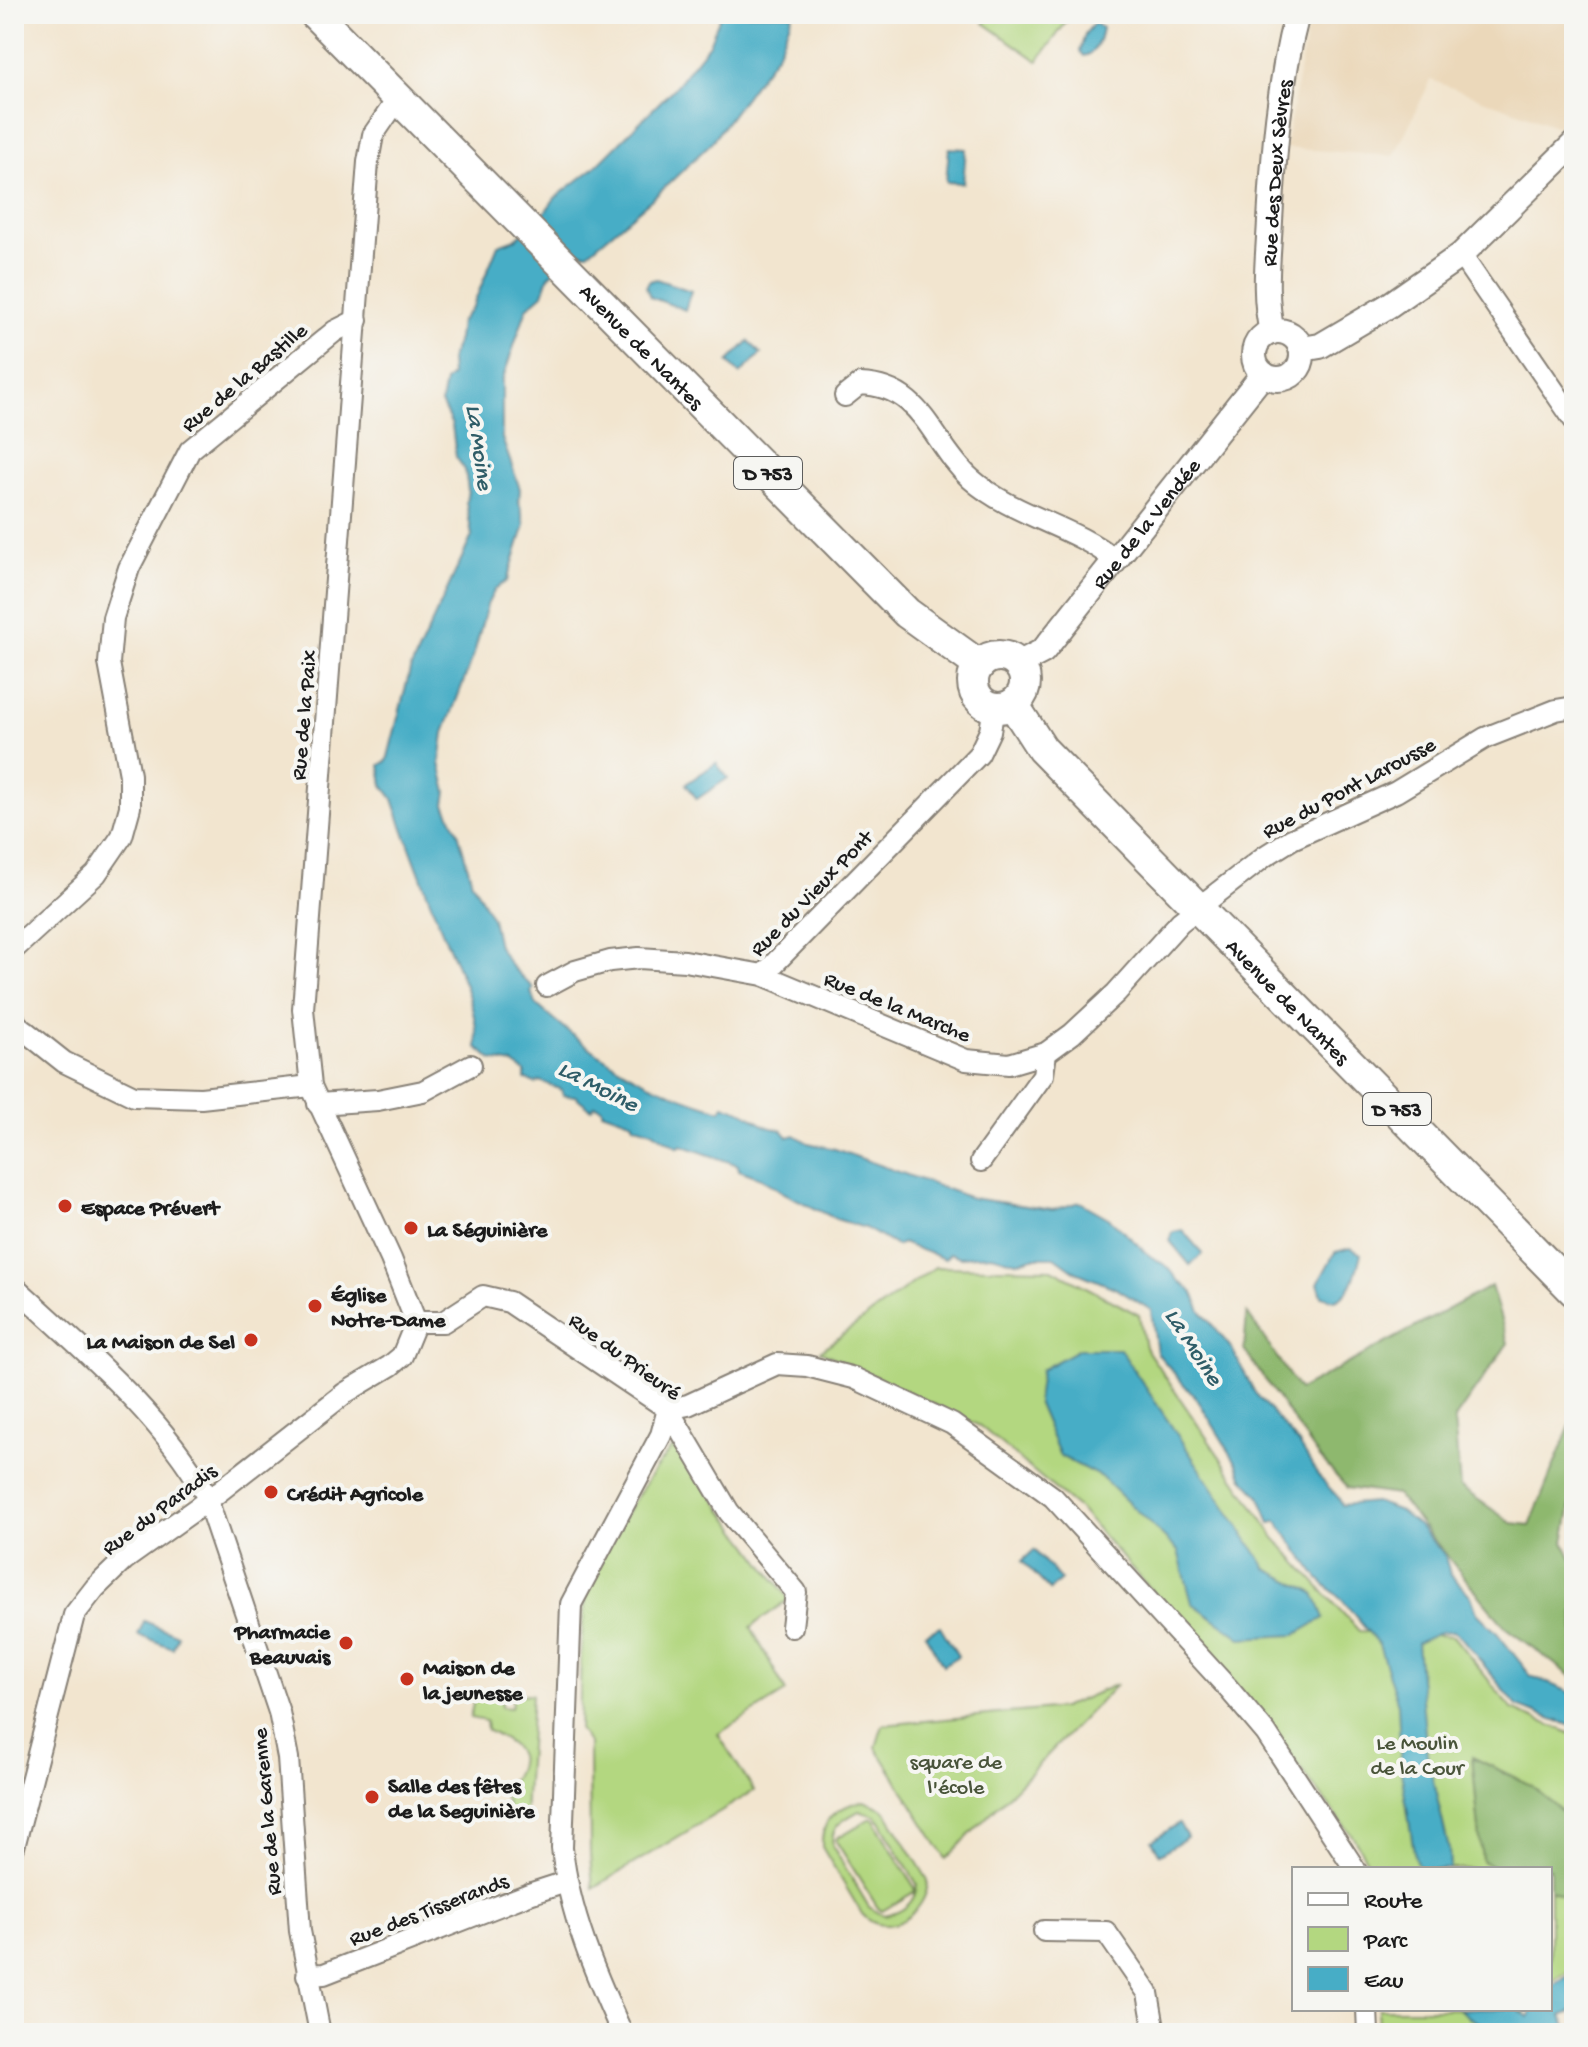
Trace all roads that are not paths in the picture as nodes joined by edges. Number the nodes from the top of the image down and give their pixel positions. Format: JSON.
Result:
{"nodes":[{"id":1,"x":315,"y":14,"type":"edge"},
{"id":2,"x":1297,"y":14,"type":"edge"},
{"id":3,"x":399,"y":97,"type":"junction"},
{"id":4,"x":1574,"y":144,"type":"edge"},
{"id":5,"x":1461,"y":255,"type":"junction"},
{"id":6,"x":357,"y":320,"type":"junction"},
{"id":7,"x":1272,"y":332,"type":"junction"},
{"id":8,"x":1302,"y":349,"type":"junction"},
{"id":9,"x":1263,"y":374,"type":"junction"},
{"id":10,"x":845,"y":396,"type":"dead end"},
{"id":11,"x":1574,"y":420,"type":"edge"},
{"id":12,"x":1115,"y":560,"type":"junction"},
{"id":13,"x":1018,"y":664,"type":"junction"},
{"id":14,"x":979,"y":665,"type":"junction"},
{"id":15,"x":1004,"y":706,"type":"junction"},
{"id":16,"x":1574,"y":707,"type":"edge"},
{"id":17,"x":1197,"y":907,"type":"junction"},
{"id":18,"x":14,"y":949,"type":"edge"},
{"id":19,"x":763,"y":975,"type":"junction"},
{"id":20,"x":547,"y":986,"type":"dead end"},
{"id":21,"x":14,"y":1018,"type":"edge"},
{"id":22,"x":1046,"y":1053,"type":"junction"},
{"id":23,"x":471,"y":1065,"type":"dead end"},
{"id":24,"x":314,"y":1095,"type":"junction"},
{"id":25,"x":981,"y":1161,"type":"dead end"},
{"id":26,"x":14,"y":1286,"type":"edge"},
{"id":27,"x":1574,"y":1291,"type":"edge"},
{"id":28,"x":416,"y":1322,"type":"junction"},
{"id":29,"x":668,"y":1409,"type":"junction"},
{"id":30,"x":207,"y":1501,"type":"junction"},
{"id":31,"x":792,"y":1627,"type":"dead end"},
{"id":32,"x":14,"y":1847,"type":"edge"},
{"id":33,"x":1354,"y":1867,"type":"edge"},
{"id":34,"x":566,"y":1882,"type":"junction"},
{"id":35,"x":1044,"y":1931,"type":"dead end"},
{"id":36,"x":307,"y":1975,"type":"junction"},
{"id":37,"x":1367,"y":2011,"type":"edge"},
{"id":38,"x":320,"y":2033,"type":"edge"},
{"id":39,"x":622,"y":2033,"type":"edge"},
{"id":40,"x":1155,"y":2033,"type":"edge"},
{"id":41,"x":1368,"y":2033,"type":"edge"}],
"edges":[{"from":1,"to":3,"type":"main road","name":"Avenue de Nantes","number":"D 753"},
{"from":2,"to":7,"type":"street","name":"Rue des Deux Sèvres"},
{"from":3,"to":6,"type":"street","name":"Rue de la Paix"},
{"from":3,"to":14,"type":"main road","name":"Avenue de Nantes","number":"D 753"},
{"from":4,"to":5,"type":"street"},
{"from":5,"to":8,"type":"street"},
{"from":5,"to":11,"type":"street"},
{"from":6,"to":18,"type":"street","name":"Rue de la Bastille"},
{"from":6,"to":24,"type":"street","name":"Rue de la Paix"},
{"from":7,"to":8,"type":"street"},
{"from":7,"to":9,"type":"street"},
{"from":8,"to":9,"type":"street"},
{"from":9,"to":12,"type":"street","name":"Rue de la Vendée"},
{"from":10,"to":12,"type":"street"},
{"from":12,"to":13,"type":"street","name":"Rue de la Vendée"},
{"from":13,"to":14,"type":"main road"},
{"from":13,"to":15,"type":"main road"},
{"from":14,"to":15,"type":"main road"},
{"from":15,"to":17,"type":"main road","name":"Avenue de Nantes","number":"D 753"},
{"from":15,"to":19,"type":"street","name":"Rue du Vieux Pont"},
{"from":16,"to":17,"type":"street","name":"Rue du Pont Larousse"},
{"from":17,"to":22,"type":"street","name":"Rue de la Marche"},
{"from":17,"to":27,"type":"main road","name":"Avenue de Nantes","number":"D 753"},
{"from":19,"to":20,"type":"street","name":"Rue du Vieux Pont"},
{"from":19,"to":22,"type":"street","name":"Rue de la Marche"},
{"from":21,"to":24,"type":"street"},
{"from":22,"to":25,"type":"street"},
{"from":23,"to":24,"type":"street"},
{"from":24,"to":28,"type":"street","name":"Rue de la Paix"},
{"from":26,"to":30,"type":"street","name":"Rue de la Garenne"},
{"from":28,"to":29,"type":"street","name":"Rue du Prieuré"},
{"from":28,"to":30,"type":"street","name":"Rue du Paradis"},
{"from":29,"to":31,"type":"street","name":"Rue du Prieuré"},
{"from":29,"to":33,"type":"street"},
{"from":29,"to":34,"type":"street"},
{"from":30,"to":32,"type":"street","name":"Rue du Paradis"},
{"from":30,"to":36,"type":"street","name":"Rue de la Garenne"},
{"from":34,"to":36,"type":"street","name":"Rue des Tisserands"},
{"from":34,"to":39,"type":"street"},
{"from":35,"to":40,"type":"street"},
{"from":36,"to":38,"type":"street","name":"Rue de la Garenne"},
{"from":37,"to":41,"type":"street"}]}
